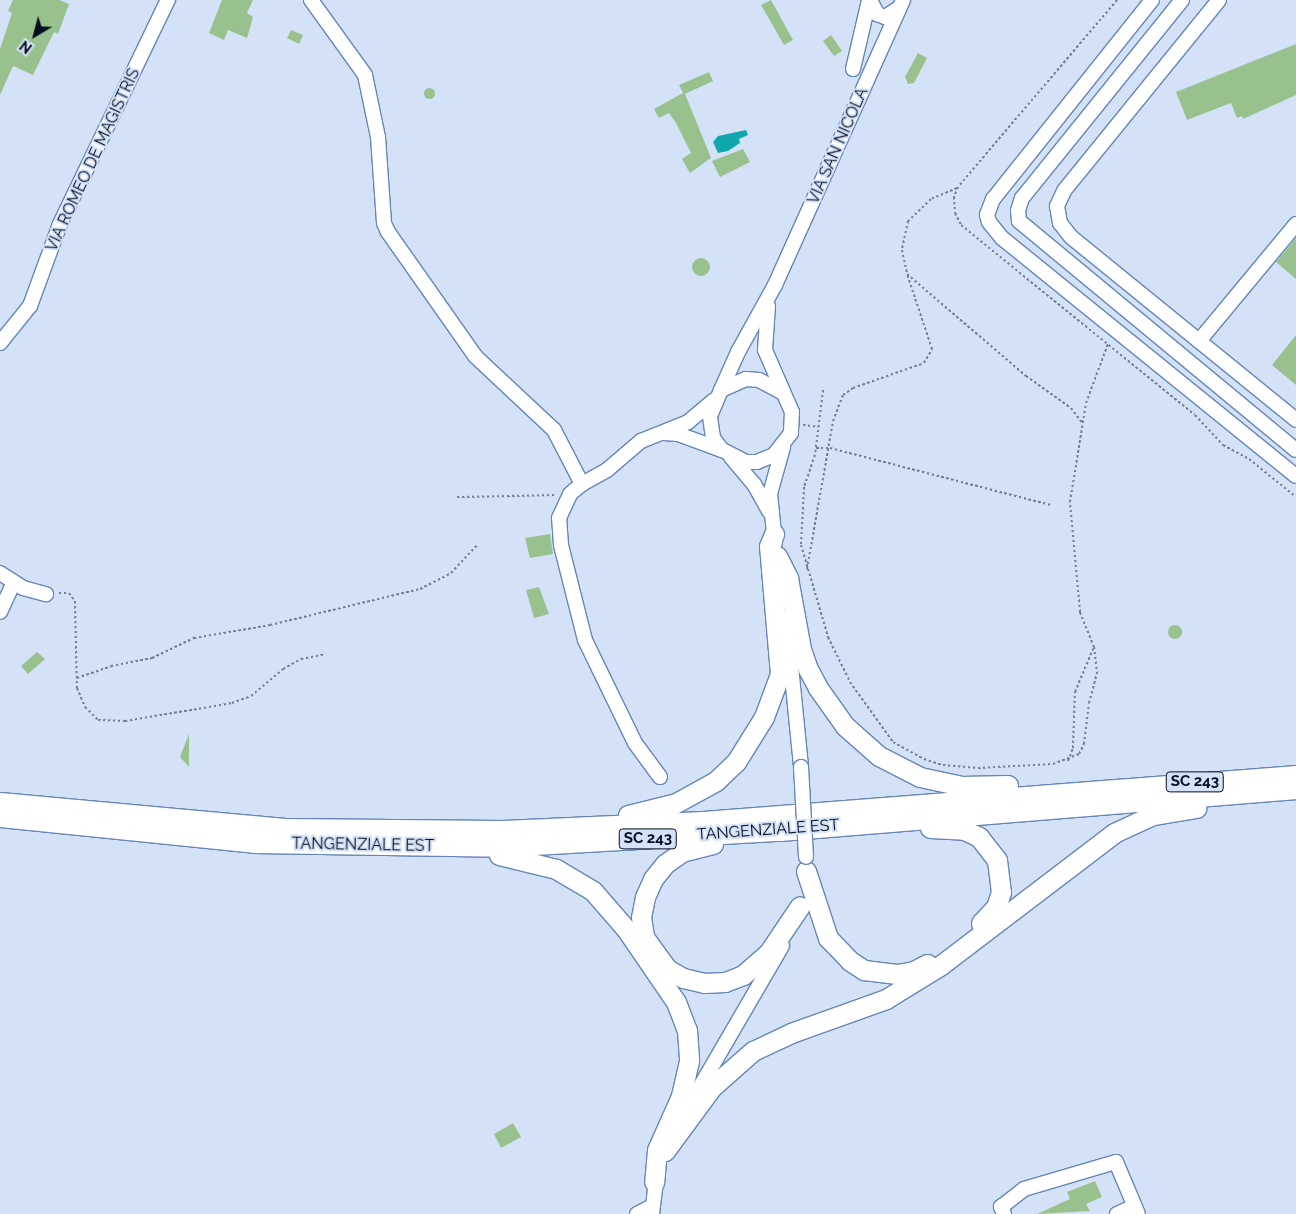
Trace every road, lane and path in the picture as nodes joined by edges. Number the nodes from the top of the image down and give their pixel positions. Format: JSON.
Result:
{"nodes":[{"id":1,"x":168,"y":0,"type":"edge"},
{"id":2,"x":311,"y":0,"type":"edge"},
{"id":3,"x":870,"y":0,"type":"edge"},
{"id":4,"x":1152,"y":0,"type":"edge"},
{"id":5,"x":1182,"y":0,"type":"edge"},
{"id":6,"x":1219,"y":0,"type":"edge"},
{"id":7,"x":901,"y":2,"type":"edge"},
{"id":8,"x":853,"y":69,"type":"dead end"},
{"id":9,"x":958,"y":187,"type":"dead end"},
{"id":10,"x":1296,"y":224,"type":"edge"},
{"id":11,"x":907,"y":274,"type":"junction"},
{"id":12,"x":776,"y":285,"type":"junction"},
{"id":13,"x":1200,"y":341,"type":"junction"},
{"id":14,"x":0,"y":343,"type":"edge"},
{"id":15,"x":1108,"y":344,"type":"dead end"},
{"id":16,"x":823,"y":390,"type":"dead end"},
{"id":17,"x":780,"y":391,"type":"junction"},
{"id":18,"x":717,"y":395,"type":"junction"},
{"id":19,"x":1295,"y":417,"type":"edge"},
{"id":20,"x":794,"y":423,"type":"junction"},
{"id":21,"x":1083,"y":424,"type":"junction"},
{"id":22,"x":819,"y":427,"type":"junction"},
{"id":23,"x":653,"y":434,"type":"junction"},
{"id":24,"x":784,"y":446,"type":"junction"},
{"id":25,"x":816,"y":448,"type":"junction"},
{"id":26,"x":830,"y":448,"type":"junction"},
{"id":27,"x":1296,"y":450,"type":"edge"},
{"id":28,"x":726,"y":453,"type":"junction"},
{"id":29,"x":1296,"y":476,"type":"edge"},
{"id":30,"x":582,"y":484,"type":"junction"},
{"id":31,"x":570,"y":494,"type":"junction"},
{"id":32,"x":457,"y":497,"type":"dead end"},
{"id":33,"x":1051,"y":505,"type":"dead end"},
{"id":34,"x":772,"y":525,"type":"junction"},
{"id":35,"x":478,"y":544,"type":"dead end"},
{"id":36,"x":777,"y":556,"type":"junction"},
{"id":37,"x":807,"y":570,"type":"junction"},
{"id":38,"x":0,"y":573,"type":"edge"},
{"id":39,"x":13,"y":584,"type":"junction"},
{"id":40,"x":46,"y":594,"type":"joint"},
{"id":41,"x":0,"y":609,"type":"edge"},
{"id":42,"x":1094,"y":648,"type":"junction"},
{"id":43,"x":326,"y":654,"type":"dead end"},
{"id":44,"x":77,"y":678,"type":"junction"},
{"id":45,"x":1068,"y":761,"type":"junction"},
{"id":46,"x":1296,"y":774,"type":"edge"},
{"id":47,"x":660,"y":777,"type":"dead end"},
{"id":48,"x":1296,"y":789,"type":"edge"},
{"id":49,"x":1094,"y":790,"type":"junction"},
{"id":50,"x":1296,"y":795,"type":"edge"},
{"id":51,"x":0,"y":802,"type":"edge"},
{"id":52,"x":0,"y":817,"type":"edge"},
{"id":53,"x":840,"y":825,"type":"junction"},
{"id":54,"x":503,"y":830,"type":"junction"},
{"id":55,"x":780,"y":831,"type":"junction"},
{"id":56,"x":409,"y":847,"type":"junction"},
{"id":57,"x":806,"y":864,"type":"junction"},
{"id":58,"x":800,"y":906,"type":"junction"},
{"id":59,"x":665,"y":1151,"type":"junction"},
{"id":60,"x":654,"y":1182,"type":"junction"},
{"id":61,"x":651,"y":1210,"type":"edge"},
{"id":62,"x":1136,"y":1210,"type":"edge"},
{"id":63,"x":1003,"y":1211,"type":"edge"},
{"id":64,"x":638,"y":1214,"type":"edge"},
{"id":65,"x":1117,"y":1214,"type":"edge"}],
"edges":[{"from":1,"to":14,"type":"street","name":"VIA ROMEO DE MAGISTRIS"},
{"from":2,"to":30,"type":"street"},
{"from":3,"to":7,"type":"street","name":"VIA SAN NICOLA"},
{"from":3,"to":8,"type":"street","name":"VIA SAN NICOLA"},
{"from":4,"to":29,"type":"street"},
{"from":5,"to":27,"type":"street"},
{"from":6,"to":13,"type":"street"},
{"from":7,"to":12,"type":"street","name":"VIA SAN NICOLA"},
{"from":9,"to":11,"type":"path"},
{"from":10,"to":13,"type":"street"},
{"from":11,"to":21,"type":"path"},
{"from":11,"to":26,"type":"path"},
{"from":12,"to":17,"type":"street","name":"VIA SAN NICOLA"},
{"from":12,"to":18,"type":"street","name":"VIA SAN NICOLA"},
{"from":13,"to":19,"type":"street"},
{"from":15,"to":21,"type":"path"},
{"from":16,"to":22,"type":"path"},
{"from":17,"to":18,"type":"street","name":"VIA SAN NICOLA"},
{"from":17,"to":20,"type":"street","name":"VIA SAN NICOLA"},
{"from":18,"to":23,"type":"street","name":"VIA SAN NICOLA"},
{"from":18,"to":28,"type":"street","name":"VIA SAN NICOLA"},
{"from":20,"to":22,"type":"path"},
{"from":20,"to":24,"type":"street"},
{"from":21,"to":42,"type":"path"},
{"from":22,"to":25,"type":"path"},
{"from":23,"to":28,"type":"street"},
{"from":23,"to":30,"type":"street","name":"VIA SAN NICOLA"},
{"from":24,"to":28,"type":"street"},
{"from":24,"to":34,"type":"street"},
{"from":25,"to":26,"type":"path"},
{"from":25,"to":37,"type":"path"},
{"from":26,"to":33,"type":"path"},
{"from":26,"to":37,"type":"path"},
{"from":28,"to":34,"type":"street","name":"VIA SAN NICOLA"},
{"from":30,"to":31,"type":"street","name":"VIA SAN NICOLA"},
{"from":31,"to":32,"type":"path"},
{"from":31,"to":47,"type":"street"},
{"from":34,"to":36,"type":"street"},
{"from":34,"to":54,"type":"highway"},
{"from":35,"to":44,"type":"path"},
{"from":36,"to":49,"type":"highway"},
{"from":36,"to":57,"type":"street","bridge":true},
{"from":37,"to":45,"type":"path"},
{"from":38,"to":39,"type":"street"},
{"from":39,"to":40,"type":"street"},
{"from":39,"to":41,"type":"street"},
{"from":40,"to":44,"type":"path"},
{"from":42,"to":45,"type":"path"},
{"from":42,"to":45,"type":"path"},
{"from":43,"to":44,"type":"path"},
{"from":46,"to":49,"type":"highway","name":"TANGENZIALE EST","number":"SC 243"},
{"from":48,"to":53,"type":"highway","name":"TANGENZIALE EST","number":"SC 243"},
{"from":49,"to":54,"type":"highway","name":"TANGENZIALE EST","number":"SC 243"},
{"from":50,"to":59,"type":"highway"},
{"from":51,"to":54,"type":"highway","name":"TANGENZIALE EST","number":"SC 243"},
{"from":52,"to":56,"type":"highway","name":"TANGENZIALE EST","number":"SC 243"},
{"from":53,"to":55,"type":"highway","name":"TANGENZIALE EST","number":"SC 243"},
{"from":53,"to":57,"type":"highway"},
{"from":55,"to":56,"type":"highway","name":"TANGENZIALE EST","number":"SC 243"},
{"from":55,"to":58,"type":"highway"},
{"from":56,"to":60,"type":"highway"},
{"from":57,"to":58,"type":"street"},
{"from":58,"to":59,"type":"street"},
{"from":59,"to":60,"type":"street"},
{"from":60,"to":61,"type":"street"},
{"from":61,"to":64,"type":"street"},
{"from":62,"to":63,"type":"street"},
{"from":62,"to":65,"type":"street"}]}
